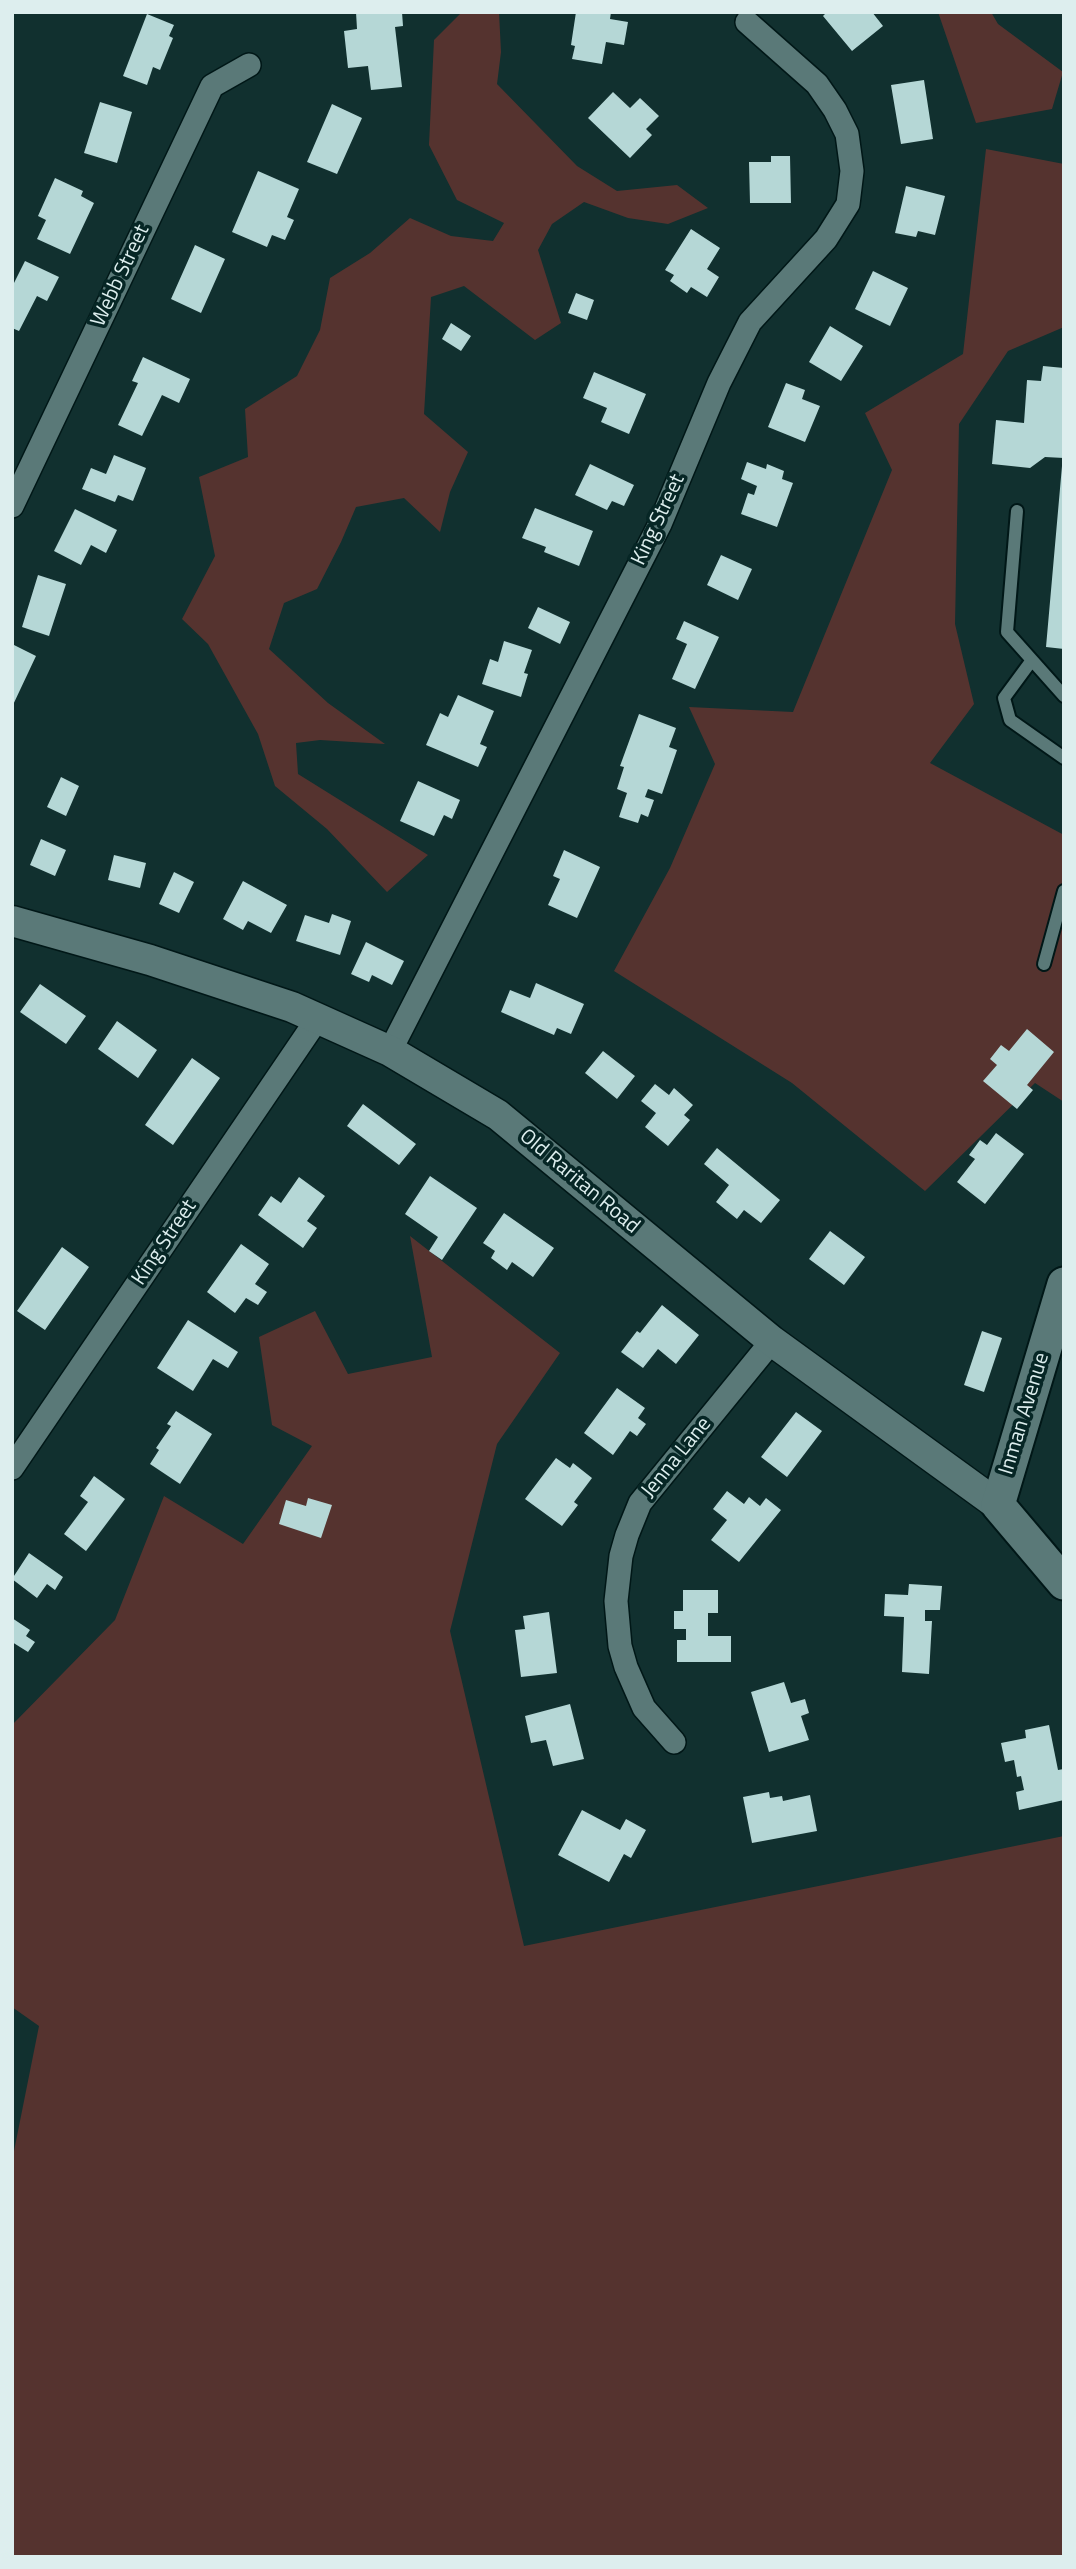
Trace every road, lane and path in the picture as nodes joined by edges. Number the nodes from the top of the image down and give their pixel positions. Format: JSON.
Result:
{"nodes":[{"id":1,"x":747,"y":22,"type":"dead end"},
{"id":2,"x":250,"y":65,"type":"dead end"},
{"id":3,"x":12,"y":506,"type":"edge"},
{"id":4,"x":1017,"y":511,"type":"dead end"},
{"id":5,"x":1032,"y":660,"type":"junction"},
{"id":6,"x":1064,"y":696,"type":"edge"},
{"id":7,"x":1064,"y":758,"type":"edge"},
{"id":8,"x":1064,"y":891,"type":"edge"},
{"id":9,"x":12,"y":921,"type":"edge"},
{"id":10,"x":1044,"y":964,"type":"dead end"},
{"id":11,"x":318,"y":1018,"type":"junction"},
{"id":12,"x":390,"y":1051,"type":"junction"},
{"id":13,"x":1064,"y":1284,"type":"edge"},
{"id":14,"x":772,"y":1341,"type":"junction"},
{"id":15,"x":12,"y":1468,"type":"edge"},
{"id":16,"x":998,"y":1505,"type":"junction"},
{"id":17,"x":1064,"y":1583,"type":"edge"},
{"id":18,"x":674,"y":1742,"type":"dead end"}],
"edges":[{"from":1,"to":12,"type":"street","name":"King Street"},
{"from":2,"to":3,"type":"street","name":"Webb Street"},
{"from":4,"to":5,"type":"lane"},
{"from":5,"to":6,"type":"lane"},
{"from":5,"to":7,"type":"lane"},
{"from":8,"to":10,"type":"lane"},
{"from":9,"to":11,"type":"street","name":"Old Raritan Road"},
{"from":11,"to":12,"type":"street","name":"Old Raritan Road"},
{"from":11,"to":15,"type":"street","name":"King Street"},
{"from":12,"to":14,"type":"street","name":"Old Raritan Road"},
{"from":13,"to":16,"type":"main road","name":"Inman Avenue"},
{"from":14,"to":16,"type":"street","name":"Old Raritan Road"},
{"from":14,"to":18,"type":"street","name":"Jenna Lane"},
{"from":16,"to":17,"type":"main road","name":"Old Raritan Road"}]}
